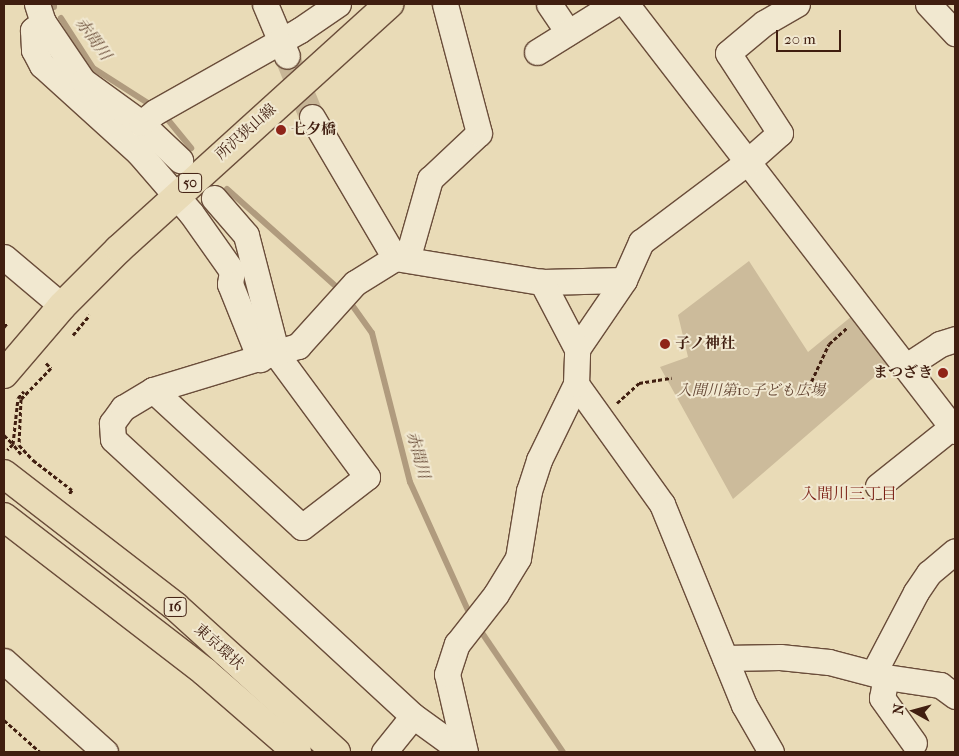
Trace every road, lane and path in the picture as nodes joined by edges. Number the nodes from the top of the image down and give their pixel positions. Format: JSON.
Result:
{"nodes":[{"id":1,"x":265,"y":4,"type":"edge"},
{"id":2,"x":338,"y":4,"type":"edge"},
{"id":3,"x":389,"y":4,"type":"edge"},
{"id":4,"x":445,"y":4,"type":"edge"},
{"id":5,"x":549,"y":4,"type":"edge"},
{"id":6,"x":614,"y":4,"type":"edge"},
{"id":7,"x":626,"y":4,"type":"edge"},
{"id":8,"x":797,"y":4,"type":"edge"},
{"id":9,"x":40,"y":13,"type":"edge"},
{"id":10,"x":568,"y":32,"type":"junction"},
{"id":11,"x":283,"y":48,"type":"junction"},
{"id":12,"x":537,"y":52,"type":"dead end"},
{"id":13,"x":312,"y":117,"type":"tunnel mouth"},
{"id":14,"x":141,"y":123,"type":"junction"},
{"id":15,"x":180,"y":160,"type":"dead end"},
{"id":16,"x":746,"y":163,"type":"junction"},
{"id":17,"x":177,"y":195,"type":"junction"},
{"id":18,"x":214,"y":198,"type":"dead end"},
{"id":19,"x":4,"y":257,"type":"edge"},
{"id":20,"x":394,"y":258,"type":"junction"},
{"id":21,"x":624,"y":280,"type":"junction"},
{"id":22,"x":542,"y":282,"type":"junction"},
{"id":23,"x":62,"y":306,"type":"junction"},
{"id":24,"x":864,"y":313,"type":"junction"},
{"id":25,"x":8,"y":322,"type":"dead end"},
{"id":26,"x":4,"y":327,"type":"edge"},
{"id":27,"x":955,"y":339,"type":"edge"},
{"id":28,"x":578,"y":349,"type":"junction"},
{"id":29,"x":268,"y":357,"type":"junction"},
{"id":30,"x":46,"y":363,"type":"dead end"},
{"id":31,"x":905,"y":367,"type":"junction"},
{"id":32,"x":4,"y":374,"type":"edge"},
{"id":33,"x":672,"y":378,"type":"dead end"},
{"id":34,"x":576,"y":384,"type":"junction"},
{"id":35,"x":153,"y":390,"type":"junction"},
{"id":36,"x":806,"y":393,"type":"dead end"},
{"id":37,"x":600,"y":419,"type":"junction"},
{"id":38,"x":954,"y":429,"type":"edge"},
{"id":39,"x":4,"y":435,"type":"edge"},
{"id":40,"x":13,"y":444,"type":"junction"},
{"id":41,"x":4,"y":454,"type":"edge"},
{"id":42,"x":4,"y":474,"type":"edge"},
{"id":43,"x":878,"y":486,"type":"dead end"},
{"id":44,"x":4,"y":517,"type":"edge"},
{"id":45,"x":955,"y":551,"type":"edge"},
{"id":46,"x":725,"y":658,"type":"junction"},
{"id":47,"x":4,"y":661,"type":"edge"},
{"id":48,"x":880,"y":674,"type":"junction"},
{"id":49,"x":955,"y":696,"type":"edge"},
{"id":50,"x":413,"y":716,"type":"junction"},
{"id":51,"x":4,"y":720,"type":"edge"},
{"id":52,"x":914,"y":743,"type":"dead end"},
{"id":53,"x":40,"y":752,"type":"edge"},
{"id":54,"x":105,"y":752,"type":"edge"},
{"id":55,"x":297,"y":752,"type":"edge"},
{"id":56,"x":336,"y":752,"type":"edge"},
{"id":57,"x":384,"y":752,"type":"edge"},
{"id":58,"x":464,"y":752,"type":"edge"},
{"id":59,"x":771,"y":752,"type":"edge"}],
"edges":[{"from":1,"to":11,"type":"street"},
{"from":2,"to":11,"type":"street"},
{"from":3,"to":17,"type":"main road","name":"所沢狭山線","number":"50"},
{"from":4,"to":20,"type":"street"},
{"from":5,"to":10,"type":"street"},
{"from":6,"to":10,"type":"street"},
{"from":7,"to":16,"type":"street"},
{"from":8,"to":16,"type":"street"},
{"from":9,"to":14,"type":"street"},
{"from":9,"to":17,"type":"street"},
{"from":10,"to":12,"type":"street"},
{"from":11,"to":14,"type":"street"},
{"from":13,"to":20,"type":"street"},
{"from":14,"to":15,"type":"street"},
{"from":16,"to":21,"type":"street"},
{"from":16,"to":24,"type":"street"},
{"from":17,"to":23,"type":"main road","name":"所沢狭山線","number":"50"},
{"from":17,"to":29,"type":"street"},
{"from":18,"to":29,"type":"street"},
{"from":19,"to":23,"type":"street"},
{"from":20,"to":22,"type":"street"},
{"from":20,"to":29,"type":"street"},
{"from":21,"to":22,"type":"street"},
{"from":21,"to":28,"type":"street"},
{"from":22,"to":28,"type":"street"},
{"from":23,"to":32,"type":"main road","name":"所沢狭山線","number":"50"},
{"from":24,"to":31,"type":"street"},
{"from":24,"to":36,"type":"path"},
{"from":25,"to":26,"type":"path"},
{"from":27,"to":31,"type":"street"},
{"from":28,"to":34,"type":"street"},
{"from":29,"to":35,"type":"street"},
{"from":29,"to":35,"type":"street"},
{"from":30,"to":40,"type":"path"},
{"from":31,"to":38,"type":"street"},
{"from":33,"to":37,"type":"path"},
{"from":34,"to":37,"type":"street"},
{"from":34,"to":58,"type":"street"},
{"from":35,"to":50,"type":"street"},
{"from":37,"to":46,"type":"street"},
{"from":38,"to":43,"type":"street"},
{"from":39,"to":40,"type":"path"},
{"from":40,"to":41,"type":"path"},
{"from":42,"to":56,"type":"main road","name":"東京環状","number":"16"},
{"from":44,"to":55,"type":"main road","name":"東京環状","number":"16"},
{"from":45,"to":48,"type":"street"},
{"from":46,"to":48,"type":"street"},
{"from":46,"to":59,"type":"street"},
{"from":47,"to":54,"type":"street"},
{"from":48,"to":49,"type":"street"},
{"from":48,"to":52,"type":"street"},
{"from":50,"to":57,"type":"street"},
{"from":50,"to":58,"type":"street"},
{"from":51,"to":53,"type":"path"}]}
